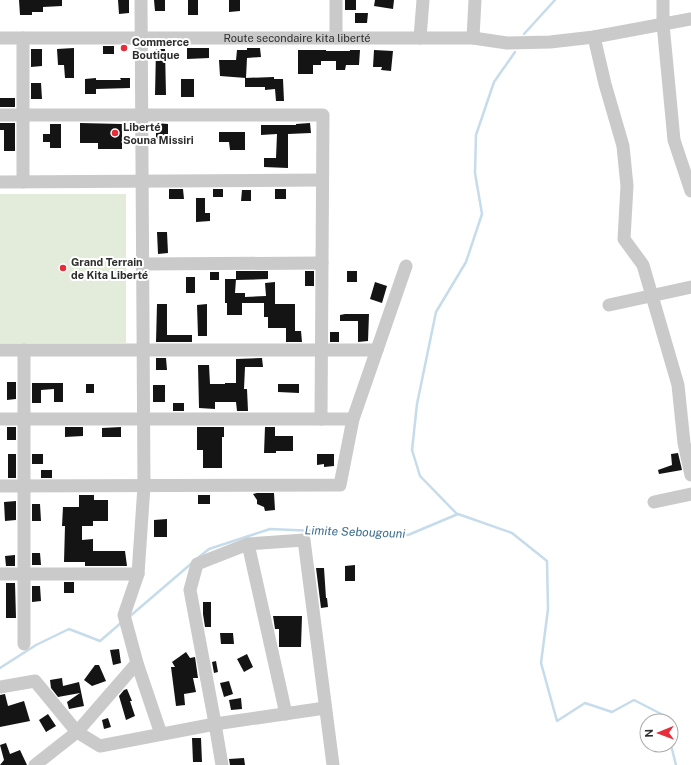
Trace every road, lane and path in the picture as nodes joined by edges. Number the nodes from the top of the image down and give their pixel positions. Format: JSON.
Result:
{"nodes":[{"id":1,"x":141,"y":0,"type":"edge"},
{"id":2,"x":336,"y":0,"type":"edge"},
{"id":3,"x":423,"y":0,"type":"edge"},
{"id":4,"x":476,"y":0,"type":"edge"},
{"id":5,"x":663,"y":0,"type":"edge"},
{"id":6,"x":691,"y":19,"type":"edge"},
{"id":7,"x":663,"y":24,"type":"junction"},
{"id":8,"x":594,"y":37,"type":"junction"},
{"id":9,"x":0,"y":38,"type":"edge"},
{"id":10,"x":23,"y":38,"type":"junction"},
{"id":11,"x":141,"y":38,"type":"junction"},
{"id":12,"x":336,"y":38,"type":"junction"},
{"id":13,"x":420,"y":38,"type":"junction"},
{"id":14,"x":473,"y":38,"type":"junction"},
{"id":15,"x":0,"y":115,"type":"edge"},
{"id":16,"x":23,"y":115,"type":"junction"},
{"id":17,"x":142,"y":116,"type":"junction"},
{"id":18,"x":322,"y":180,"type":"junction"},
{"id":19,"x":142,"y":181,"type":"junction"},
{"id":20,"x":0,"y":182,"type":"edge"},
{"id":21,"x":23,"y":182,"type":"junction"},
{"id":22,"x":691,"y":191,"type":"edge"},
{"id":23,"x":322,"y":263,"type":"junction"},
{"id":24,"x":142,"y":264,"type":"junction"},
{"id":25,"x":406,"y":266,"type":"dead end"},
{"id":26,"x":691,"y":287,"type":"edge"},
{"id":27,"x":651,"y":296,"type":"junction"},
{"id":28,"x":609,"y":305,"type":"dead end"},
{"id":29,"x":0,"y":350,"type":"edge"},
{"id":30,"x":24,"y":350,"type":"junction"},
{"id":31,"x":143,"y":350,"type":"junction"},
{"id":32,"x":321,"y":350,"type":"junction"},
{"id":33,"x":377,"y":350,"type":"junction"},
{"id":34,"x":0,"y":419,"type":"edge"},
{"id":35,"x":24,"y":419,"type":"junction"},
{"id":36,"x":143,"y":419,"type":"junction"},
{"id":37,"x":321,"y":419,"type":"junction"},
{"id":38,"x":353,"y":419,"type":"junction"},
{"id":39,"x":691,"y":475,"type":"edge"},
{"id":40,"x":0,"y":486,"type":"edge"},
{"id":41,"x":24,"y":486,"type":"junction"},
{"id":42,"x":144,"y":486,"type":"junction"},
{"id":43,"x":691,"y":494,"type":"edge"},
{"id":44,"x":654,"y":502,"type":"dead end"},
{"id":45,"x":248,"y":544,"type":"junction"},
{"id":46,"x":0,"y":574,"type":"edge"},
{"id":47,"x":24,"y":574,"type":"junction"},
{"id":48,"x":138,"y":574,"type":"junction"},
{"id":49,"x":24,"y":644,"type":"dead end"},
{"id":50,"x":137,"y":663,"type":"junction"},
{"id":51,"x":0,"y":687,"type":"edge"},
{"id":52,"x":326,"y":708,"type":"junction"},
{"id":53,"x":286,"y":714,"type":"junction"},
{"id":54,"x":215,"y":724,"type":"junction"},
{"id":55,"x":77,"y":732,"type":"junction"},
{"id":56,"x":161,"y":734,"type":"junction"},
{"id":57,"x":49,"y":760,"type":"edge"},
{"id":58,"x":35,"y":765,"type":"edge"},
{"id":59,"x":222,"y":765,"type":"edge"},
{"id":60,"x":333,"y":765,"type":"edge"}],
"edges":[{"from":1,"to":11,"type":"street"},
{"from":2,"to":12,"type":"street"},
{"from":3,"to":13,"type":"street"},
{"from":4,"to":14,"type":"street"},
{"from":5,"to":7,"type":"street"},
{"from":6,"to":7,"type":"street","name":"Route secondaire kita liberté"},
{"from":7,"to":8,"type":"street","name":"Route secondaire kita liberté"},
{"from":7,"to":22,"type":"street"},
{"from":8,"to":14,"type":"street","name":"Route secondaire kita liberté"},
{"from":8,"to":27,"type":"street"},
{"from":9,"to":10,"type":"street","name":"Route secondaire kita liberté"},
{"from":10,"to":11,"type":"street","name":"Route secondaire kita liberté"},
{"from":10,"to":16,"type":"street"},
{"from":11,"to":12,"type":"street","name":"Route secondaire kita liberté"},
{"from":11,"to":17,"type":"street"},
{"from":12,"to":13,"type":"street","name":"Route secondaire kita liberté"},
{"from":13,"to":14,"type":"street","name":"Route secondaire kita liberté"},
{"from":15,"to":16,"type":"street"},
{"from":16,"to":17,"type":"street"},
{"from":16,"to":21,"type":"street"},
{"from":17,"to":18,"type":"street"},
{"from":17,"to":19,"type":"street"},
{"from":18,"to":19,"type":"street"},
{"from":18,"to":23,"type":"street"},
{"from":19,"to":21,"type":"street"},
{"from":19,"to":24,"type":"street"},
{"from":20,"to":21,"type":"street"},
{"from":23,"to":24,"type":"street"},
{"from":23,"to":32,"type":"street"},
{"from":24,"to":31,"type":"street"},
{"from":25,"to":33,"type":"street"},
{"from":26,"to":27,"type":"street"},
{"from":27,"to":28,"type":"street"},
{"from":27,"to":39,"type":"street"},
{"from":29,"to":30,"type":"street"},
{"from":30,"to":31,"type":"street"},
{"from":30,"to":35,"type":"street"},
{"from":31,"to":32,"type":"street"},
{"from":31,"to":36,"type":"street"},
{"from":32,"to":33,"type":"street"},
{"from":32,"to":37,"type":"street"},
{"from":33,"to":38,"type":"street"},
{"from":34,"to":35,"type":"street"},
{"from":35,"to":36,"type":"street"},
{"from":35,"to":41,"type":"street"},
{"from":36,"to":37,"type":"street"},
{"from":36,"to":42,"type":"street"},
{"from":37,"to":38,"type":"street"},
{"from":38,"to":42,"type":"street"},
{"from":40,"to":41,"type":"street"},
{"from":41,"to":42,"type":"street"},
{"from":41,"to":47,"type":"street"},
{"from":42,"to":48,"type":"street"},
{"from":43,"to":44,"type":"street"},
{"from":45,"to":52,"type":"street"},
{"from":45,"to":53,"type":"street"},
{"from":45,"to":54,"type":"street"},
{"from":46,"to":47,"type":"street"},
{"from":47,"to":48,"type":"street"},
{"from":47,"to":49,"type":"street"},
{"from":48,"to":50,"type":"street"},
{"from":50,"to":55,"type":"street"},
{"from":50,"to":56,"type":"street"},
{"from":51,"to":55,"type":"street"},
{"from":52,"to":53,"type":"street"},
{"from":52,"to":60,"type":"street"},
{"from":53,"to":54,"type":"street"},
{"from":54,"to":56,"type":"street"},
{"from":54,"to":59,"type":"street"},
{"from":55,"to":56,"type":"street"},
{"from":55,"to":57,"type":"street"},
{"from":57,"to":58,"type":"street"}]}
